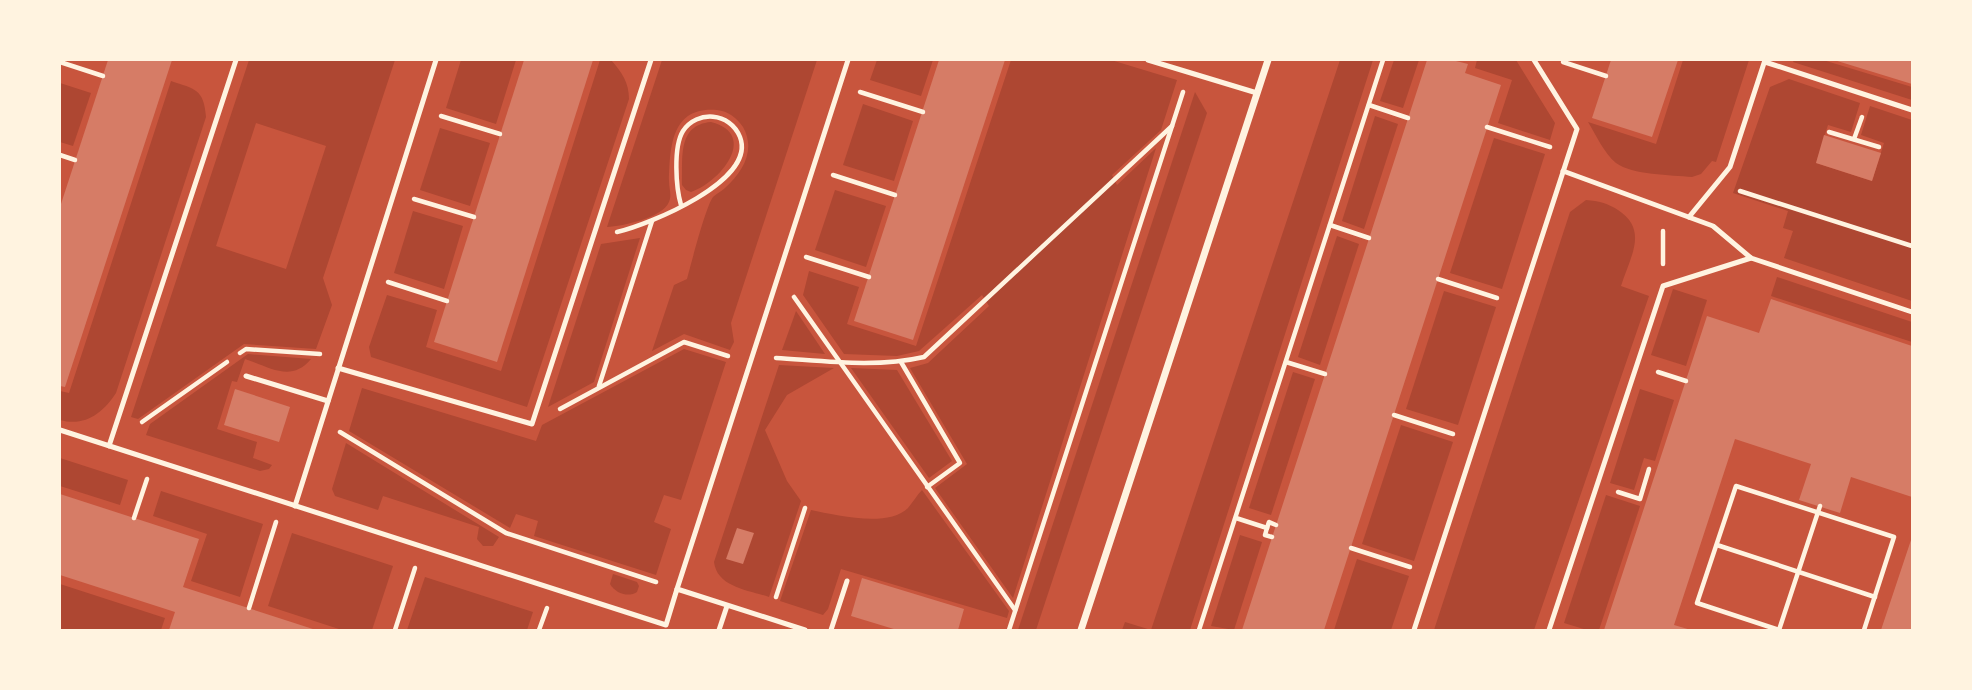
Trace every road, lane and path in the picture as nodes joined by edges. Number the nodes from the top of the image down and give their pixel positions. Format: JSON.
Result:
{"nodes":[{"id":1,"x":236,"y":60,"type":"edge"},
{"id":2,"x":436,"y":60,"type":"edge"},
{"id":3,"x":651,"y":60,"type":"edge"},
{"id":4,"x":848,"y":60,"type":"edge"},
{"id":5,"x":1148,"y":60,"type":"edge"},
{"id":6,"x":1268,"y":60,"type":"edge"},
{"id":7,"x":1383,"y":60,"type":"edge"},
{"id":8,"x":1534,"y":60,"type":"edge"},
{"id":9,"x":1556,"y":60,"type":"edge"},
{"id":10,"x":1765,"y":61,"type":"edge"},
{"id":11,"x":60,"y":62,"type":"edge"},
{"id":12,"x":1190,"y":72,"type":"junction"},
{"id":13,"x":103,"y":76,"type":"dead end"},
{"id":14,"x":1606,"y":76,"type":"dead end"},
{"id":15,"x":839,"y":85,"type":"junction"},
{"id":16,"x":1257,"y":93,"type":"junction"},
{"id":17,"x":1369,"y":105,"type":"junction"},
{"id":18,"x":420,"y":109,"type":"junction"},
{"id":19,"x":1913,"y":110,"type":"edge"},
{"id":20,"x":922,"y":112,"type":"dead end"},
{"id":21,"x":1408,"y":118,"type":"dead end"},
{"id":22,"x":1172,"y":126,"type":"junction"},
{"id":23,"x":1487,"y":127,"type":"dead end"},
{"id":24,"x":1829,"y":132,"type":"dead end"},
{"id":25,"x":500,"y":134,"type":"dead end"},
{"id":26,"x":1879,"y":147,"type":"dead end"},
{"id":27,"x":1569,"y":154,"type":"junction"},
{"id":28,"x":60,"y":155,"type":"edge"},
{"id":29,"x":75,"y":160,"type":"dead end"},
{"id":30,"x":812,"y":168,"type":"junction"},
{"id":31,"x":1563,"y":171,"type":"junction"},
{"id":32,"x":1716,"y":183,"type":"junction"},
{"id":33,"x":394,"y":192,"type":"junction"},
{"id":34,"x":895,"y":195,"type":"dead end"},
{"id":35,"x":681,"y":205,"type":"junction"},
{"id":36,"x":1664,"y":208,"type":"junction"},
{"id":37,"x":474,"y":217,"type":"dead end"},
{"id":38,"x":1689,"y":217,"type":"junction"},
{"id":39,"x":653,"y":220,"type":"junction"},
{"id":40,"x":1330,"y":225,"type":"junction"},
{"id":41,"x":595,"y":234,"type":"junction"},
{"id":42,"x":1369,"y":238,"type":"dead end"},
{"id":43,"x":1913,"y":246,"type":"edge"},
{"id":44,"x":785,"y":250,"type":"junction"},
{"id":45,"x":1751,"y":258,"type":"junction"},
{"id":46,"x":778,"y":273,"type":"junction"},
{"id":47,"x":367,"y":276,"type":"junction"},
{"id":48,"x":869,"y":277,"type":"dead end"},
{"id":49,"x":1438,"y":279,"type":"dead end"},
{"id":50,"x":1663,"y":286,"type":"junction"},
{"id":51,"x":447,"y":301,"type":"dead end"},
{"id":52,"x":1520,"y":305,"type":"junction"},
{"id":53,"x":1913,"y":312,"type":"edge"},
{"id":54,"x":342,"y":356,"type":"junction"},
{"id":55,"x":751,"y":356,"type":"junction"},
{"id":56,"x":839,"y":362,"type":"junction"},
{"id":57,"x":901,"y":362,"type":"junction"},
{"id":58,"x":1286,"y":362,"type":"junction"},
{"id":59,"x":338,"y":368,"type":"junction"},
{"id":60,"x":1325,"y":374,"type":"dead end"},
{"id":61,"x":246,"y":376,"type":"dead end"},
{"id":62,"x":599,"y":388,"type":"junction"},
{"id":63,"x":328,"y":401,"type":"junction"},
{"id":64,"x":166,"y":405,"type":"dead end"},
{"id":65,"x":1394,"y":415,"type":"dead end"},
{"id":66,"x":322,"y":421,"type":"junction"},
{"id":67,"x":532,"y":424,"type":"junction"},
{"id":68,"x":60,"y":430,"type":"edge"},
{"id":69,"x":1475,"y":441,"type":"junction"},
{"id":70,"x":109,"y":446,"type":"junction"},
{"id":71,"x":153,"y":460,"type":"junction"},
{"id":72,"x":1649,"y":469,"type":"dead end"},
{"id":73,"x":1597,"y":485,"type":"junction"},
{"id":74,"x":927,"y":487,"type":"junction"},
{"id":75,"x":283,"y":502,"type":"junction"},
{"id":76,"x":295,"y":506,"type":"junction"},
{"id":77,"x":1820,"y":506,"type":"dead end"},
{"id":78,"x":805,"y":508,"type":"dead end"},
{"id":79,"x":1818,"y":513,"type":"junction"},
{"id":80,"x":134,"y":518,"type":"dead end"},
{"id":81,"x":1236,"y":518,"type":"junction"},
{"id":82,"x":1276,"y":525,"type":"dead end"},
{"id":83,"x":1267,"y":528,"type":"junction"},
{"id":84,"x":1272,"y":537,"type":"dead end"},
{"id":85,"x":1717,"y":545,"type":"junction"},
{"id":86,"x":422,"y":546,"type":"junction"},
{"id":87,"x":1351,"y":548,"type":"dead end"},
{"id":88,"x":1798,"y":571,"type":"junction"},
{"id":89,"x":1432,"y":575,"type":"junction"},
{"id":90,"x":847,"y":581,"type":"dead end"},
{"id":91,"x":677,"y":589,"type":"junction"},
{"id":92,"x":1875,"y":597,"type":"junction"},
{"id":93,"x":727,"y":606,"type":"junction"},
{"id":94,"x":248,"y":608,"type":"dead end"},
{"id":95,"x":1015,"y":611,"type":"junction"},
{"id":96,"x":768,"y":619,"type":"junction"},
{"id":97,"x":657,"y":622,"type":"junction"},
{"id":98,"x":1201,"y":630,"type":"edge"},
{"id":99,"x":1779,"y":630,"type":"edge"},
{"id":100,"x":395,"y":631,"type":"edge"},
{"id":101,"x":654,"y":631,"type":"edge"},
{"id":102,"x":719,"y":631,"type":"edge"},
{"id":103,"x":805,"y":631,"type":"edge"},
{"id":104,"x":831,"y":631,"type":"edge"},
{"id":105,"x":1009,"y":631,"type":"edge"},
{"id":106,"x":1081,"y":631,"type":"edge"},
{"id":107,"x":1414,"y":631,"type":"edge"},
{"id":108,"x":1549,"y":631,"type":"edge"},
{"id":109,"x":1864,"y":631,"type":"edge"}],
"edges":[{"from":1,"to":70,"type":"lane"},
{"from":2,"to":18,"type":"lane"},
{"from":3,"to":41,"type":"lane"},
{"from":4,"to":15,"type":"lane"},
{"from":5,"to":12,"type":"lane"},
{"from":6,"to":16,"type":"street"},
{"from":7,"to":17,"type":"path"},
{"from":8,"to":27,"type":"lane"},
{"from":9,"to":14,"type":"path"},
{"from":10,"to":19,"type":"lane"},
{"from":10,"to":32,"type":"lane"},
{"from":11,"to":13,"type":"path"},
{"from":12,"to":16,"type":"lane"},
{"from":12,"to":22,"type":"path"},
{"from":15,"to":20,"type":"path"},
{"from":15,"to":30,"type":"lane"},
{"from":16,"to":106,"type":"street"},
{"from":17,"to":21,"type":"path"},
{"from":17,"to":40,"type":"path"},
{"from":18,"to":25,"type":"path"},
{"from":18,"to":33,"type":"lane"},
{"from":22,"to":57,"type":"path"},
{"from":22,"to":95,"type":"path"},
{"from":23,"to":27,"type":"path"},
{"from":24,"to":26,"type":"path"},
{"from":27,"to":31,"type":"lane"},
{"from":28,"to":29,"type":"path"},
{"from":30,"to":34,"type":"path"},
{"from":30,"to":44,"type":"lane"},
{"from":31,"to":36,"type":"lane"},
{"from":31,"to":52,"type":"lane"},
{"from":32,"to":38,"type":"lane"},
{"from":32,"to":43,"type":"path"},
{"from":33,"to":37,"type":"path"},
{"from":33,"to":47,"type":"lane"},
{"from":35,"to":35,"type":"path"},
{"from":35,"to":39,"type":"path"},
{"from":36,"to":38,"type":"lane"},
{"from":36,"to":50,"type":"path"},
{"from":38,"to":45,"type":"lane"},
{"from":39,"to":41,"type":"path"},
{"from":39,"to":62,"type":"path"},
{"from":40,"to":42,"type":"path"},
{"from":40,"to":58,"type":"path"},
{"from":41,"to":67,"type":"lane"},
{"from":44,"to":46,"type":"lane"},
{"from":44,"to":48,"type":"path"},
{"from":45,"to":50,"type":"lane"},
{"from":45,"to":53,"type":"lane"},
{"from":46,"to":55,"type":"lane"},
{"from":46,"to":56,"type":"path"},
{"from":47,"to":51,"type":"path"},
{"from":47,"to":54,"type":"lane"},
{"from":49,"to":52,"type":"path"},
{"from":50,"to":73,"type":"lane"},
{"from":52,"to":69,"type":"lane"},
{"from":54,"to":59,"type":"lane"},
{"from":54,"to":64,"type":"path"},
{"from":55,"to":56,"type":"path"},
{"from":55,"to":62,"type":"path"},
{"from":55,"to":91,"type":"lane"},
{"from":56,"to":57,"type":"path"},
{"from":56,"to":74,"type":"path"},
{"from":57,"to":74,"type":"path"},
{"from":58,"to":60,"type":"path"},
{"from":58,"to":81,"type":"path"},
{"from":59,"to":63,"type":"lane"},
{"from":59,"to":67,"type":"lane"},
{"from":61,"to":63,"type":"lane"},
{"from":62,"to":67,"type":"path"},
{"from":63,"to":66,"type":"lane"},
{"from":65,"to":69,"type":"path"},
{"from":66,"to":76,"type":"lane"},
{"from":66,"to":91,"type":"path"},
{"from":68,"to":70,"type":"lane"},
{"from":69,"to":89,"type":"lane"},
{"from":70,"to":71,"type":"lane"},
{"from":71,"to":75,"type":"lane"},
{"from":71,"to":80,"type":"path"},
{"from":72,"to":73,"type":"path"},
{"from":73,"to":108,"type":"lane"},
{"from":74,"to":95,"type":"path"},
{"from":75,"to":76,"type":"lane"},
{"from":75,"to":94,"type":"path"},
{"from":76,"to":86,"type":"lane"},
{"from":77,"to":79,"type":"path"},
{"from":78,"to":96,"type":"path"},
{"from":79,"to":85,"type":"path"},
{"from":79,"to":88,"type":"path"},
{"from":79,"to":92,"type":"path"},
{"from":81,"to":83,"type":"path"},
{"from":81,"to":98,"type":"path"},
{"from":82,"to":83,"type":"path"},
{"from":83,"to":84,"type":"path"},
{"from":85,"to":88,"type":"path"},
{"from":85,"to":99,"type":"path"},
{"from":86,"to":97,"type":"lane"},
{"from":86,"to":100,"type":"path"},
{"from":87,"to":89,"type":"path"},
{"from":88,"to":92,"type":"path"},
{"from":88,"to":99,"type":"path"},
{"from":89,"to":107,"type":"lane"},
{"from":90,"to":104,"type":"lane"},
{"from":91,"to":93,"type":"lane"},
{"from":91,"to":97,"type":"lane"},
{"from":92,"to":109,"type":"path"},
{"from":93,"to":96,"type":"lane"},
{"from":93,"to":102,"type":"lane"},
{"from":95,"to":105,"type":"path"},
{"from":96,"to":103,"type":"lane"},
{"from":97,"to":101,"type":"lane"}]}
